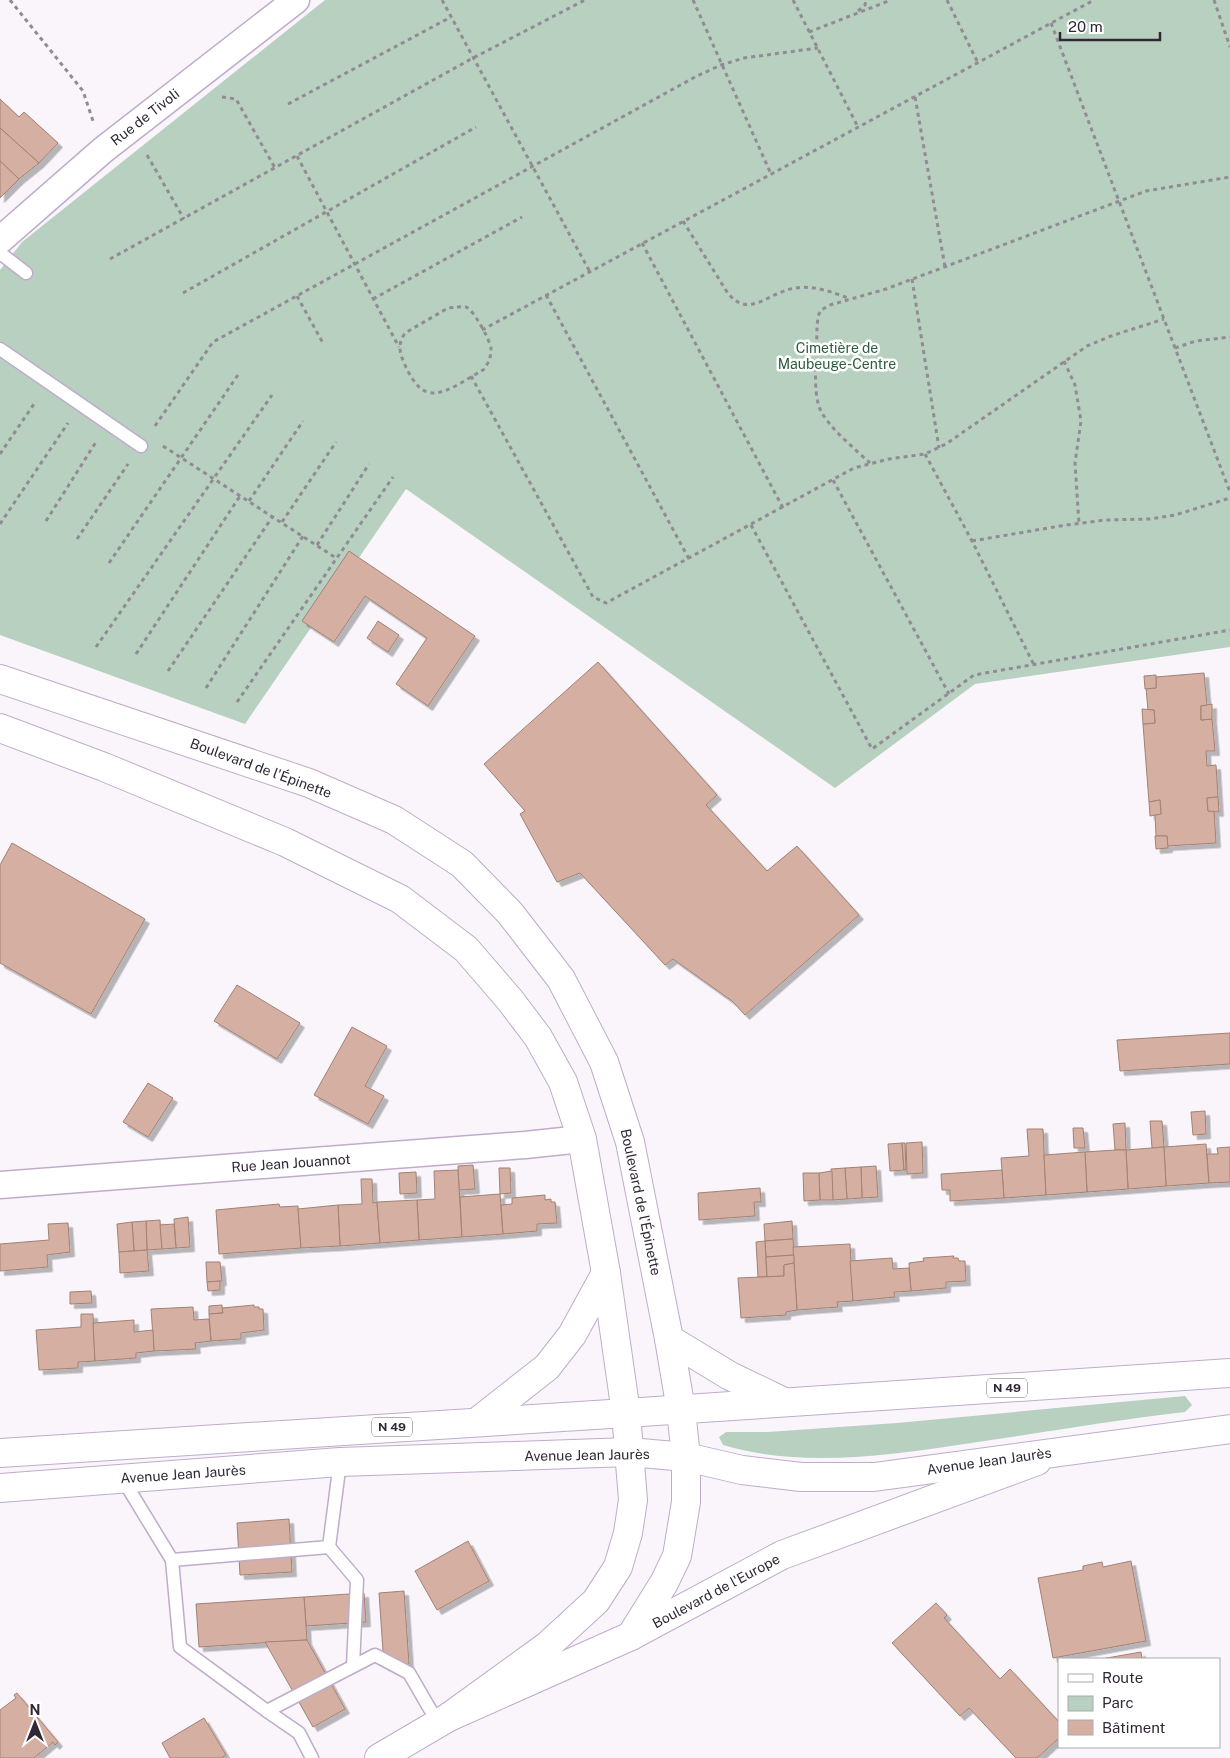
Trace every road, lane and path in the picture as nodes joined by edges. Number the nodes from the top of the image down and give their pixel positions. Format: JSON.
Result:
{"nodes":[{"id":1,"x":10,"y":0,"type":"edge"},
{"id":2,"x":296,"y":0,"type":"edge"},
{"id":3,"x":442,"y":0,"type":"edge"},
{"id":4,"x":585,"y":0,"type":"edge"},
{"id":5,"x":693,"y":0,"type":"edge"},
{"id":6,"x":793,"y":0,"type":"edge"},
{"id":7,"x":866,"y":0,"type":"edge"},
{"id":8,"x":891,"y":0,"type":"edge"},
{"id":9,"x":947,"y":0,"type":"edge"},
{"id":10,"x":1094,"y":0,"type":"edge"},
{"id":11,"x":1214,"y":0,"type":"edge"},
{"id":12,"x":856,"y":14,"type":"junction"},
{"id":13,"x":451,"y":18,"type":"junction"},
{"id":14,"x":1051,"y":23,"type":"junction"},
{"id":15,"x":809,"y":32,"type":"junction"},
{"id":16,"x":1230,"y":47,"type":"edge"},
{"id":17,"x":818,"y":48,"type":"junction"},
{"id":18,"x":473,"y":58,"type":"junction"},
{"id":19,"x":978,"y":63,"type":"junction"},
{"id":20,"x":721,"y":65,"type":"junction"},
{"id":21,"x":219,"y":97,"type":"dead end"},
{"id":22,"x":915,"y":97,"type":"junction"},
{"id":23,"x":288,"y":104,"type":"dead end"},
{"id":24,"x":476,"y":127,"type":"dead end"},
{"id":25,"x":858,"y":127,"type":"junction"},
{"id":26,"x":154,"y":149,"type":"dead end"},
{"id":27,"x":103,"y":150,"type":"junction"},
{"id":28,"x":147,"y":155,"type":"junction"},
{"id":29,"x":297,"y":156,"type":"junction"},
{"id":30,"x":140,"y":161,"type":"dead end"},
{"id":31,"x":533,"y":167,"type":"junction"},
{"id":32,"x":275,"y":168,"type":"junction"},
{"id":33,"x":771,"y":174,"type":"junction"},
{"id":34,"x":1230,"y":177,"type":"edge"},
{"id":35,"x":1119,"y":202,"type":"junction"},
{"id":36,"x":326,"y":212,"type":"junction"},
{"id":37,"x":522,"y":217,"type":"dead end"},
{"id":38,"x":184,"y":219,"type":"junction"},
{"id":39,"x":684,"y":221,"type":"junction"},
{"id":40,"x":0,"y":240,"type":"edge"},
{"id":41,"x":642,"y":243,"type":"junction"},
{"id":42,"x":0,"y":253,"type":"edge"},
{"id":43,"x":110,"y":260,"type":"dead end"},
{"id":44,"x":354,"y":264,"type":"junction"},
{"id":45,"x":945,"y":267,"type":"junction"},
{"id":46,"x":590,"y":272,"type":"junction"},
{"id":47,"x":26,"y":273,"type":"dead end"},
{"id":48,"x":912,"y":279,"type":"junction"},
{"id":49,"x":183,"y":293,"type":"dead end"},
{"id":50,"x":297,"y":296,"type":"junction"},
{"id":51,"x":546,"y":296,"type":"junction"},
{"id":52,"x":849,"y":298,"type":"junction"},
{"id":53,"x":373,"y":299,"type":"junction"},
{"id":54,"x":1164,"y":319,"type":"junction"},
{"id":55,"x":482,"y":330,"type":"junction"},
{"id":56,"x":1230,"y":337,"type":"edge"},
{"id":57,"x":324,"y":345,"type":"dead end"},
{"id":58,"x":1175,"y":348,"type":"junction"},
{"id":59,"x":0,"y":349,"type":"edge"},
{"id":60,"x":399,"y":349,"type":"junction"},
{"id":61,"x":1064,"y":361,"type":"junction"},
{"id":62,"x":240,"y":372,"type":"dead end"},
{"id":63,"x":471,"y":376,"type":"junction"},
{"id":64,"x":49,"y":382,"type":"junction"},
{"id":65,"x":272,"y":395,"type":"dead end"},
{"id":66,"x":80,"y":403,"type":"junction"},
{"id":67,"x":304,"y":421,"type":"dead end"},
{"id":68,"x":109,"y":423,"type":"junction"},
{"id":69,"x":145,"y":441,"type":"junction"},
{"id":70,"x":336,"y":442,"type":"dead end"},
{"id":71,"x":939,"y":448,"type":"junction"},
{"id":72,"x":0,"y":454,"type":"edge"},
{"id":73,"x":926,"y":454,"type":"junction"},
{"id":74,"x":181,"y":458,"type":"junction"},
{"id":75,"x":870,"y":463,"type":"junction"},
{"id":76,"x":369,"y":464,"type":"dead end"},
{"id":77,"x":392,"y":477,"type":"dead end"},
{"id":78,"x":213,"y":479,"type":"junction"},
{"id":79,"x":833,"y":480,"type":"junction"},
{"id":80,"x":1230,"y":492,"type":"edge"},
{"id":81,"x":240,"y":496,"type":"junction"},
{"id":82,"x":1230,"y":498,"type":"edge"},
{"id":83,"x":249,"y":502,"type":"junction"},
{"id":84,"x":783,"y":508,"type":"junction"},
{"id":85,"x":273,"y":516,"type":"junction"},
{"id":86,"x":46,"y":521,"type":"dead end"},
{"id":87,"x":282,"y":522,"type":"junction"},
{"id":88,"x":0,"y":524,"type":"edge"},
{"id":89,"x":1080,"y":524,"type":"junction"},
{"id":90,"x":751,"y":525,"type":"junction"},
{"id":91,"x":304,"y":536,"type":"junction"},
{"id":92,"x":77,"y":539,"type":"dead end"},
{"id":93,"x":972,"y":541,"type":"junction"},
{"id":94,"x":317,"y":545,"type":"junction"},
{"id":95,"x":336,"y":558,"type":"junction"},
{"id":96,"x":689,"y":559,"type":"junction"},
{"id":97,"x":109,"y":563,"type":"dead end"},
{"id":98,"x":1230,"y":630,"type":"edge"},
{"id":99,"x":96,"y":646,"type":"dead end"},
{"id":100,"x":136,"y":654,"type":"dead end"},
{"id":101,"x":1034,"y":665,"type":"junction"},
{"id":102,"x":168,"y":672,"type":"dead end"},
{"id":103,"x":0,"y":680,"type":"edge"},
{"id":104,"x":206,"y":688,"type":"dead end"},
{"id":105,"x":949,"y":694,"type":"junction"},
{"id":106,"x":237,"y":702,"type":"dead end"},
{"id":107,"x":0,"y":728,"type":"edge"},
{"id":108,"x":582,"y":1139,"type":"junction"},
{"id":109,"x":0,"y":1184,"type":"edge"},
{"id":110,"x":606,"y":1273,"type":"junction"},
{"id":111,"x":669,"y":1339,"type":"junction"},
{"id":112,"x":1230,"y":1373,"type":"edge"},
{"id":113,"x":784,"y":1402,"type":"junction"},
{"id":114,"x":681,"y":1410,"type":"junction"},
{"id":115,"x":626,"y":1414,"type":"junction"},
{"id":116,"x":477,"y":1422,"type":"junction"},
{"id":117,"x":1230,"y":1429,"type":"edge"},
{"id":118,"x":1064,"y":1451,"type":"junction"},
{"id":119,"x":629,"y":1452,"type":"junction"},
{"id":120,"x":0,"y":1453,"type":"edge"},
{"id":121,"x":686,"y":1457,"type":"junction"},
{"id":122,"x":340,"y":1462,"type":"junction"},
{"id":123,"x":122,"y":1478,"type":"junction"},
{"id":124,"x":0,"y":1488,"type":"edge"},
{"id":125,"x":329,"y":1548,"type":"junction"},
{"id":126,"x":172,"y":1560,"type":"junction"},
{"id":127,"x":631,"y":1636,"type":"junction"},
{"id":128,"x":354,"y":1666,"type":"junction"},
{"id":129,"x":267,"y":1711,"type":"junction"},
{"id":130,"x":443,"y":1720,"type":"junction"},
{"id":131,"x":312,"y":1758,"type":"edge"},
{"id":132,"x":379,"y":1758,"type":"edge"}],
"edges":[{"from":1,"to":27,"type":"path"},
{"from":2,"to":27,"type":"street","name":"Rue de Tivoli"},
{"from":3,"to":13,"type":"path"},
{"from":4,"to":18,"type":"path"},
{"from":5,"to":20,"type":"path"},
{"from":6,"to":15,"type":"path"},
{"from":7,"to":12,"type":"path"},
{"from":8,"to":12,"type":"path"},
{"from":9,"to":19,"type":"path"},
{"from":10,"to":14,"type":"path"},
{"from":11,"to":16,"type":"path"},
{"from":12,"to":15,"type":"path"},
{"from":13,"to":18,"type":"path"},
{"from":13,"to":23,"type":"path"},
{"from":14,"to":19,"type":"path"},
{"from":14,"to":35,"type":"path"},
{"from":15,"to":17,"type":"path"},
{"from":17,"to":20,"type":"path"},
{"from":17,"to":25,"type":"path"},
{"from":18,"to":29,"type":"path"},
{"from":18,"to":31,"type":"path"},
{"from":19,"to":22,"type":"path"},
{"from":20,"to":31,"type":"path"},
{"from":20,"to":33,"type":"path"},
{"from":21,"to":32,"type":"path"},
{"from":22,"to":25,"type":"path"},
{"from":22,"to":45,"type":"path"},
{"from":24,"to":36,"type":"path"},
{"from":25,"to":33,"type":"path"},
{"from":26,"to":28,"type":"path"},
{"from":27,"to":40,"type":"street","name":"Rue de Tivoli"},
{"from":28,"to":30,"type":"path"},
{"from":28,"to":38,"type":"path"},
{"from":29,"to":32,"type":"path"},
{"from":29,"to":36,"type":"path"},
{"from":31,"to":44,"type":"path"},
{"from":31,"to":46,"type":"path"},
{"from":32,"to":38,"type":"path"},
{"from":33,"to":39,"type":"path"},
{"from":34,"to":35,"type":"path"},
{"from":35,"to":45,"type":"path"},
{"from":35,"to":54,"type":"path"},
{"from":36,"to":44,"type":"path"},
{"from":36,"to":49,"type":"path"},
{"from":37,"to":53,"type":"path"},
{"from":38,"to":43,"type":"path"},
{"from":39,"to":41,"type":"path"},
{"from":39,"to":52,"type":"path"},
{"from":41,"to":46,"type":"path"},
{"from":41,"to":84,"type":"path"},
{"from":42,"to":47,"type":"lane"},
{"from":44,"to":50,"type":"path"},
{"from":44,"to":53,"type":"path"},
{"from":45,"to":48,"type":"path"},
{"from":46,"to":51,"type":"path"},
{"from":48,"to":52,"type":"path"},
{"from":48,"to":71,"type":"path"},
{"from":50,"to":57,"type":"path"},
{"from":50,"to":69,"type":"path"},
{"from":51,"to":55,"type":"path"},
{"from":51,"to":96,"type":"path"},
{"from":52,"to":75,"type":"path"},
{"from":53,"to":60,"type":"path"},
{"from":54,"to":58,"type":"path"},
{"from":54,"to":61,"type":"path"},
{"from":55,"to":60,"type":"path"},
{"from":55,"to":63,"type":"path"},
{"from":56,"to":58,"type":"path"},
{"from":58,"to":80,"type":"path"},
{"from":59,"to":64,"type":"lane"},
{"from":60,"to":63,"type":"path"},
{"from":61,"to":71,"type":"path"},
{"from":61,"to":89,"type":"path"},
{"from":62,"to":74,"type":"path"},
{"from":63,"to":96,"type":"path"},
{"from":64,"to":66,"type":"lane"},
{"from":64,"to":72,"type":"path"},
{"from":65,"to":78,"type":"path"},
{"from":66,"to":68,"type":"lane"},
{"from":66,"to":88,"type":"path"},
{"from":67,"to":83,"type":"path"},
{"from":68,"to":69,"type":"lane"},
{"from":68,"to":86,"type":"path"},
{"from":69,"to":74,"type":"path"},
{"from":69,"to":92,"type":"path"},
{"from":70,"to":87,"type":"path"},
{"from":71,"to":73,"type":"path"},
{"from":73,"to":75,"type":"path"},
{"from":73,"to":93,"type":"path"},
{"from":74,"to":78,"type":"path"},
{"from":74,"to":97,"type":"path"},
{"from":75,"to":79,"type":"path"},
{"from":76,"to":94,"type":"path"},
{"from":77,"to":95,"type":"path"},
{"from":78,"to":81,"type":"path"},
{"from":78,"to":99,"type":"path"},
{"from":79,"to":84,"type":"path"},
{"from":79,"to":105,"type":"path"},
{"from":81,"to":83,"type":"path"},
{"from":81,"to":100,"type":"path"},
{"from":82,"to":89,"type":"path"},
{"from":83,"to":85,"type":"path"},
{"from":84,"to":90,"type":"path"},
{"from":85,"to":87,"type":"path"},
{"from":85,"to":102,"type":"path"},
{"from":87,"to":91,"type":"path"},
{"from":89,"to":93,"type":"path"},
{"from":90,"to":96,"type":"path"},
{"from":90,"to":105,"type":"path"},
{"from":91,"to":94,"type":"path"},
{"from":91,"to":104,"type":"path"},
{"from":93,"to":101,"type":"path"},
{"from":94,"to":95,"type":"path"},
{"from":95,"to":106,"type":"path"},
{"from":98,"to":101,"type":"path"},
{"from":101,"to":105,"type":"path"},
{"from":103,"to":111,"type":"main road","name":"Boulevard de l'Épinette"},
{"from":107,"to":108,"type":"main road"},
{"from":108,"to":109,"type":"street","name":"Rue Jean Jouannot"},
{"from":108,"to":110,"type":"main road"},
{"from":110,"to":115,"type":"main road"},
{"from":110,"to":116,"type":"main road"},
{"from":111,"to":113,"type":"main road"},
{"from":111,"to":114,"type":"main road","name":"Boulevard de l'Épinette"},
{"from":112,"to":113,"type":"main road","number":"N 49"},
{"from":113,"to":114,"type":"main road","number":"N 49"},
{"from":114,"to":115,"type":"main road","number":"N 49"},
{"from":114,"to":121,"type":"main road","name":"Boulevard de l'Épinette"},
{"from":115,"to":116,"type":"main road","number":"N 49"},
{"from":115,"to":119,"type":"main road"},
{"from":116,"to":120,"type":"main road","number":"N 49"},
{"from":117,"to":118,"type":"main road","name":"Avenue Jean Jaurès"},
{"from":118,"to":121,"type":"main road","name":"Avenue Jean Jaurès"},
{"from":118,"to":127,"type":"main road","name":"Boulevard de l'Europe"},
{"from":119,"to":121,"type":"main road","name":"Avenue Jean Jaurès"},
{"from":119,"to":122,"type":"main road","name":"Avenue Jean Jaurès"},
{"from":119,"to":130,"type":"main road"},
{"from":121,"to":127,"type":"main road","name":"Boulevard de l'Épinette"},
{"from":122,"to":123,"type":"main road","name":"Avenue Jean Jaurès"},
{"from":122,"to":125,"type":"lane"},
{"from":123,"to":124,"type":"main road","name":"Avenue Jean Jaurès"},
{"from":123,"to":126,"type":"lane"},
{"from":125,"to":126,"type":"lane"},
{"from":125,"to":128,"type":"lane"},
{"from":126,"to":129,"type":"lane"},
{"from":127,"to":130,"type":"main road","name":"Boulevard de l'Europe"},
{"from":128,"to":129,"type":"lane"},
{"from":128,"to":130,"type":"lane"},
{"from":129,"to":131,"type":"lane"},
{"from":130,"to":132,"type":"main road","name":"Boulevard de l'Europe"}]}
